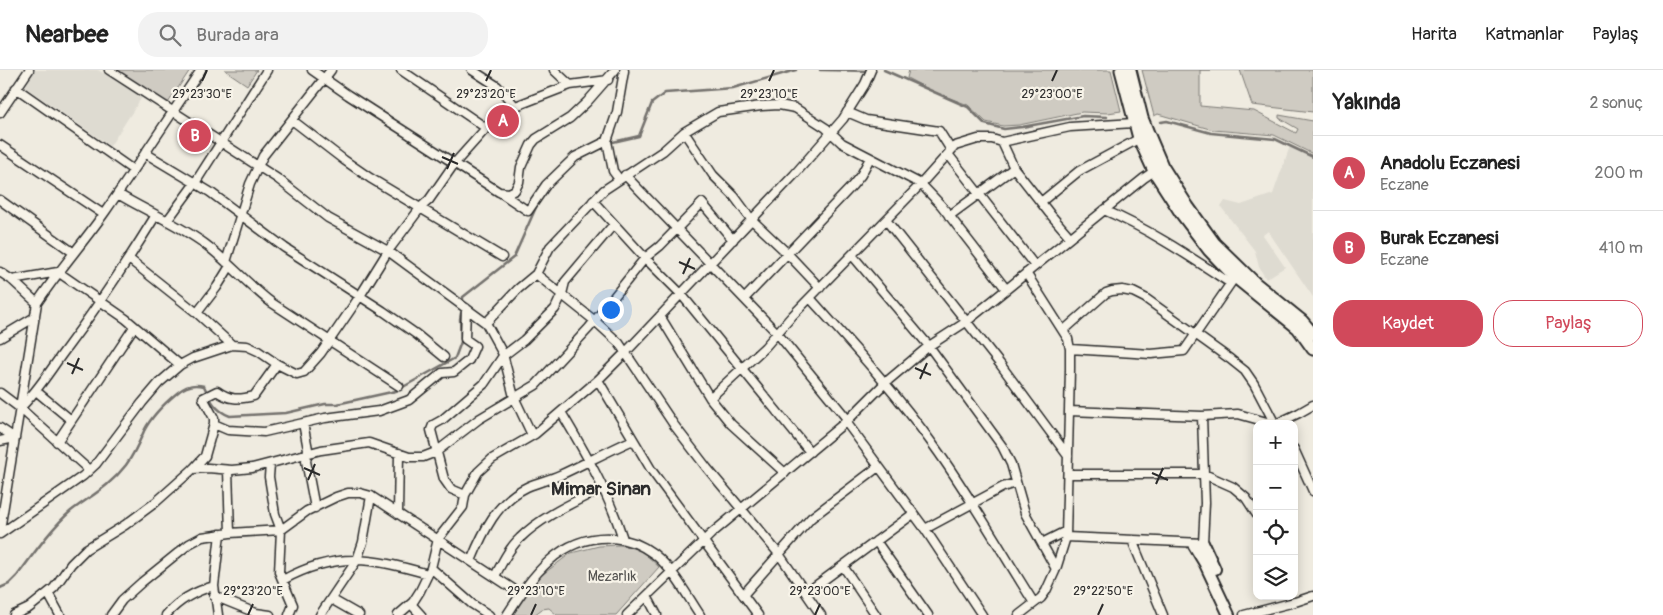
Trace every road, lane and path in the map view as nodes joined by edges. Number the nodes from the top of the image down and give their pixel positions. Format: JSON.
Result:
{"nodes":[{"id":1,"x":109,"y":70,"type":"edge"},
{"id":2,"x":201,"y":70,"type":"edge"},
{"id":3,"x":267,"y":70,"type":"edge"},
{"id":4,"x":312,"y":70,"type":"edge"},
{"id":5,"x":331,"y":70,"type":"edge"},
{"id":6,"x":401,"y":70,"type":"edge"},
{"id":7,"x":472,"y":70,"type":"edge"},
{"id":8,"x":554,"y":70,"type":"edge"},
{"id":9,"x":1121,"y":70,"type":"edge"},
{"id":10,"x":1130,"y":70,"type":"edge"},
{"id":11,"x":25,"y":71,"type":"edge"},
{"id":12,"x":628,"y":71,"type":"edge"},
{"id":13,"x":615,"y":72,"type":"edge"},
{"id":14,"x":870,"y":73,"type":"edge"},
{"id":15,"x":324,"y":79,"type":"junction"},
{"id":16,"x":608,"y":80,"type":"junction"},
{"id":17,"x":570,"y":85,"type":"junction"},
{"id":18,"x":16,"y":88,"type":"junction"},
{"id":19,"x":516,"y":107,"type":"junction"},
{"id":20,"x":1,"y":110,"type":"edge"},
{"id":21,"x":173,"y":112,"type":"junction"},
{"id":22,"x":847,"y":112,"type":"junction"},
{"id":23,"x":292,"y":120,"type":"junction"},
{"id":24,"x":1134,"y":123,"type":"junction"},
{"id":25,"x":486,"y":128,"type":"junction"},
{"id":26,"x":684,"y":132,"type":"junction"},
{"id":27,"x":831,"y":132,"type":"junction"},
{"id":28,"x":1144,"y":136,"type":"junction"},
{"id":29,"x":607,"y":141,"type":"junction"},
{"id":30,"x":220,"y":142,"type":"junction"},
{"id":31,"x":1002,"y":142,"type":"junction"},
{"id":32,"x":0,"y":145,"type":"edge"},
{"id":33,"x":950,"y":152,"type":"junction"},
{"id":34,"x":145,"y":153,"type":"junction"},
{"id":35,"x":870,"y":158,"type":"junction"},
{"id":36,"x":454,"y":164,"type":"junction"},
{"id":37,"x":258,"y":166,"type":"junction"},
{"id":38,"x":1014,"y":168,"type":"junction"},
{"id":39,"x":1158,"y":169,"type":"junction"},
{"id":40,"x":133,"y":170,"type":"junction"},
{"id":41,"x":622,"y":177,"type":"junction"},
{"id":42,"x":195,"y":183,"type":"junction"},
{"id":43,"x":921,"y":184,"type":"junction"},
{"id":44,"x":499,"y":192,"type":"junction"},
{"id":45,"x":118,"y":194,"type":"junction"},
{"id":46,"x":979,"y":194,"type":"junction"},
{"id":47,"x":0,"y":200,"type":"edge"},
{"id":48,"x":593,"y":201,"type":"junction"},
{"id":49,"x":1041,"y":202,"type":"junction"},
{"id":50,"x":421,"y":207,"type":"junction"},
{"id":51,"x":1104,"y":210,"type":"junction"},
{"id":52,"x":103,"y":214,"type":"junction"},
{"id":53,"x":156,"y":215,"type":"junction"},
{"id":54,"x":240,"y":215,"type":"junction"},
{"id":55,"x":950,"y":216,"type":"junction"},
{"id":56,"x":751,"y":219,"type":"junction"},
{"id":57,"x":886,"y":220,"type":"junction"},
{"id":58,"x":167,"y":221,"type":"junction"},
{"id":59,"x":614,"y":224,"type":"junction"},
{"id":60,"x":676,"y":228,"type":"junction"},
{"id":61,"x":1070,"y":238,"type":"junction"},
{"id":62,"x":733,"y":240,"type":"junction"},
{"id":63,"x":388,"y":251,"type":"junction"},
{"id":64,"x":74,"y":253,"type":"junction"},
{"id":65,"x":787,"y":253,"type":"junction"},
{"id":66,"x":852,"y":255,"type":"junction"},
{"id":67,"x":502,"y":257,"type":"dead end"},
{"id":68,"x":645,"y":258,"type":"junction"},
{"id":69,"x":129,"y":259,"type":"junction"},
{"id":70,"x":712,"y":263,"type":"junction"},
{"id":71,"x":228,"y":264,"type":"junction"},
{"id":72,"x":1035,"y":266,"type":"junction"},
{"id":73,"x":0,"y":272,"type":"edge"},
{"id":74,"x":58,"y":272,"type":"junction"},
{"id":75,"x":536,"y":274,"type":"junction"},
{"id":76,"x":1026,"y":274,"type":"junction"},
{"id":77,"x":12,"y":280,"type":"junction"},
{"id":78,"x":1232,"y":280,"type":"junction"},
{"id":79,"x":820,"y":288,"type":"junction"},
{"id":80,"x":1006,"y":289,"type":"junction"},
{"id":81,"x":562,"y":294,"type":"junction"},
{"id":82,"x":681,"y":294,"type":"junction"},
{"id":83,"x":360,"y":296,"type":"junction"},
{"id":84,"x":745,"y":298,"type":"junction"},
{"id":85,"x":810,"y":298,"type":"junction"},
{"id":86,"x":100,"y":301,"type":"junction"},
{"id":87,"x":37,"y":303,"type":"junction"},
{"id":88,"x":466,"y":308,"type":"junction"},
{"id":89,"x":197,"y":313,"type":"junction"},
{"id":90,"x":660,"y":316,"type":"junction"},
{"id":91,"x":35,"y":317,"type":"junction"},
{"id":92,"x":595,"y":321,"type":"junction"},
{"id":93,"x":966,"y":322,"type":"junction"},
{"id":94,"x":486,"y":323,"type":"junction"},
{"id":95,"x":134,"y":327,"type":"junction"},
{"id":96,"x":1063,"y":331,"type":"junction"},
{"id":97,"x":777,"y":333,"type":"junction"},
{"id":98,"x":1197,"y":334,"type":"junction"},
{"id":99,"x":1313,"y":334,"type":"edge"},
{"id":100,"x":0,"y":338,"type":"edge"},
{"id":101,"x":330,"y":340,"type":"junction"},
{"id":102,"x":232,"y":345,"type":"junction"},
{"id":103,"x":929,"y":346,"type":"junction"},
{"id":104,"x":1313,"y":348,"type":"edge"},
{"id":105,"x":1070,"y":349,"type":"junction"},
{"id":106,"x":625,"y":353,"type":"junction"},
{"id":107,"x":504,"y":356,"type":"junction"},
{"id":108,"x":444,"y":357,"type":"dead end"},
{"id":109,"x":180,"y":364,"type":"junction"},
{"id":110,"x":277,"y":364,"type":"junction"},
{"id":111,"x":742,"y":368,"type":"junction"},
{"id":112,"x":598,"y":380,"type":"junction"},
{"id":113,"x":886,"y":383,"type":"junction"},
{"id":114,"x":399,"y":386,"type":"dead end"},
{"id":115,"x":36,"y":391,"type":"junction"},
{"id":116,"x":0,"y":393,"type":"edge"},
{"id":117,"x":514,"y":397,"type":"junction"},
{"id":118,"x":710,"y":398,"type":"junction"},
{"id":119,"x":1313,"y":405,"type":"edge"},
{"id":120,"x":20,"y":408,"type":"junction"},
{"id":121,"x":1069,"y":411,"type":"junction"},
{"id":122,"x":561,"y":412,"type":"junction"},
{"id":123,"x":1202,"y":416,"type":"junction"},
{"id":124,"x":71,"y":420,"type":"junction"},
{"id":125,"x":1260,"y":420,"type":"edge"},
{"id":126,"x":1273,"y":420,"type":"edge"},
{"id":127,"x":1284,"y":420,"type":"edge"},
{"id":128,"x":847,"y":421,"type":"junction"},
{"id":129,"x":303,"y":423,"type":"junction"},
{"id":130,"x":214,"y":424,"type":"junction"},
{"id":131,"x":0,"y":428,"type":"edge"},
{"id":132,"x":532,"y":435,"type":"junction"},
{"id":133,"x":15,"y":438,"type":"junction"},
{"id":134,"x":633,"y":440,"type":"junction"},
{"id":135,"x":0,"y":441,"type":"edge"},
{"id":136,"x":57,"y":442,"type":"junction"},
{"id":137,"x":436,"y":452,"type":"junction"},
{"id":138,"x":810,"y":452,"type":"junction"},
{"id":139,"x":399,"y":454,"type":"junction"},
{"id":140,"x":307,"y":455,"type":"junction"},
{"id":141,"x":1068,"y":456,"type":"junction"},
{"id":142,"x":1298,"y":458,"type":"edge"},
{"id":143,"x":589,"y":460,"type":"junction"},
{"id":144,"x":270,"y":464,"type":"junction"},
{"id":145,"x":878,"y":467,"type":"junction"},
{"id":146,"x":193,"y":469,"type":"junction"},
{"id":147,"x":89,"y":470,"type":"junction"},
{"id":148,"x":228,"y":470,"type":"junction"},
{"id":149,"x":785,"y":473,"type":"junction"},
{"id":150,"x":1068,"y":474,"type":"junction"},
{"id":151,"x":1204,"y":474,"type":"junction"},
{"id":152,"x":1015,"y":483,"type":"junction"},
{"id":153,"x":4,"y":487,"type":"edge"},
{"id":154,"x":602,"y":488,"type":"junction"},
{"id":155,"x":1313,"y":490,"type":"edge"},
{"id":156,"x":465,"y":495,"type":"junction"},
{"id":157,"x":371,"y":496,"type":"junction"},
{"id":158,"x":973,"y":503,"type":"junction"},
{"id":159,"x":314,"y":508,"type":"junction"},
{"id":160,"x":742,"y":508,"type":"junction"},
{"id":161,"x":1254,"y":510,"type":"edge"},
{"id":162,"x":398,"y":514,"type":"junction"},
{"id":163,"x":913,"y":514,"type":"junction"},
{"id":164,"x":925,"y":529,"type":"junction"},
{"id":165,"x":281,"y":530,"type":"junction"},
{"id":166,"x":0,"y":532,"type":"edge"},
{"id":167,"x":230,"y":532,"type":"junction"},
{"id":168,"x":220,"y":534,"type":"junction"},
{"id":169,"x":1066,"y":534,"type":"junction"},
{"id":170,"x":438,"y":539,"type":"junction"},
{"id":171,"x":623,"y":539,"type":"junction"},
{"id":172,"x":1132,"y":540,"type":"junction"},
{"id":173,"x":704,"y":541,"type":"junction"},
{"id":174,"x":876,"y":541,"type":"junction"},
{"id":175,"x":1042,"y":543,"type":"junction"},
{"id":176,"x":1198,"y":543,"type":"junction"},
{"id":177,"x":779,"y":554,"type":"junction"},
{"id":178,"x":357,"y":560,"type":"junction"},
{"id":179,"x":471,"y":561,"type":"junction"},
{"id":180,"x":842,"y":566,"type":"junction"},
{"id":181,"x":1056,"y":569,"type":"junction"},
{"id":182,"x":429,"y":571,"type":"junction"},
{"id":183,"x":672,"y":572,"type":"junction"},
{"id":184,"x":495,"y":576,"type":"junction"},
{"id":185,"x":283,"y":580,"type":"junction"},
{"id":186,"x":214,"y":586,"type":"junction"},
{"id":187,"x":48,"y":593,"type":"junction"},
{"id":188,"x":806,"y":593,"type":"junction"},
{"id":189,"x":521,"y":594,"type":"junction"},
{"id":190,"x":743,"y":595,"type":"junction"},
{"id":191,"x":214,"y":596,"type":"junction"},
{"id":192,"x":647,"y":596,"type":"junction"},
{"id":193,"x":1313,"y":596,"type":"edge"},
{"id":194,"x":1298,"y":598,"type":"edge"},
{"id":195,"x":331,"y":599,"type":"junction"},
{"id":196,"x":1291,"y":600,"type":"edge"},
{"id":197,"x":1034,"y":603,"type":"junction"},
{"id":198,"x":411,"y":604,"type":"junction"},
{"id":199,"x":14,"y":615,"type":"edge"},
{"id":200,"x":60,"y":615,"type":"edge"},
{"id":201,"x":111,"y":615,"type":"edge"},
{"id":202,"x":166,"y":615,"type":"edge"},
{"id":203,"x":218,"y":615,"type":"edge"},
{"id":204,"x":270,"y":615,"type":"edge"},
{"id":205,"x":289,"y":615,"type":"edge"},
{"id":206,"x":320,"y":615,"type":"edge"},
{"id":207,"x":359,"y":615,"type":"edge"},
{"id":208,"x":398,"y":615,"type":"edge"},
{"id":209,"x":421,"y":615,"type":"edge"},
{"id":210,"x":490,"y":615,"type":"edge"},
{"id":211,"x":507,"y":615,"type":"edge"},
{"id":212,"x":627,"y":615,"type":"edge"},
{"id":213,"x":657,"y":615,"type":"edge"},
{"id":214,"x":700,"y":615,"type":"edge"},
{"id":215,"x":758,"y":615,"type":"edge"},
{"id":216,"x":821,"y":615,"type":"edge"},
{"id":217,"x":876,"y":615,"type":"edge"},
{"id":218,"x":928,"y":615,"type":"edge"},
{"id":219,"x":982,"y":615,"type":"edge"},
{"id":220,"x":1019,"y":615,"type":"edge"},
{"id":221,"x":1163,"y":615,"type":"edge"},
{"id":222,"x":1229,"y":615,"type":"edge"},
{"id":223,"x":1236,"y":615,"type":"edge"},
{"id":224,"x":1244,"y":615,"type":"edge"}],
"edges":[{"from":1,"to":21,"type":"street"},
{"from":2,"to":21,"type":"street"},
{"from":3,"to":30,"type":"street"},
{"from":4,"to":15,"type":"street"},
{"from":5,"to":15,"type":"street"},
{"from":6,"to":25,"type":"street"},
{"from":7,"to":19,"type":"street"},
{"from":8,"to":17,"type":"street"},
{"from":9,"to":24,"type":"main road"},
{"from":10,"to":28,"type":"main road"},
{"from":11,"to":18,"type":"street"},
{"from":12,"to":13,"type":"street"},
{"from":12,"to":29,"type":"street"},
{"from":13,"to":16,"type":"street"},
{"from":14,"to":22,"type":"street"},
{"from":15,"to":23,"type":"street"},
{"from":15,"to":36,"type":"street"},
{"from":16,"to":17,"type":"street"},
{"from":16,"to":44,"type":"street"},
{"from":17,"to":19,"type":"street"},
{"from":18,"to":20,"type":"street"},
{"from":18,"to":40,"type":"street"},
{"from":19,"to":25,"type":"street"},
{"from":21,"to":30,"type":"street"},
{"from":21,"to":34,"type":"street"},
{"from":22,"to":27,"type":"street"},
{"from":22,"to":33,"type":"street"},
{"from":23,"to":37,"type":"street"},
{"from":23,"to":50,"type":"street"},
{"from":24,"to":28,"type":"main road"},
{"from":24,"to":31,"type":"street"},
{"from":25,"to":36,"type":"street"},
{"from":26,"to":27,"type":"street"},
{"from":26,"to":41,"type":"street"},
{"from":26,"to":56,"type":"street"},
{"from":27,"to":35,"type":"street"},
{"from":27,"to":56,"type":"street"},
{"from":28,"to":39,"type":"main road"},
{"from":28,"to":49,"type":"street"},
{"from":29,"to":41,"type":"street"},
{"from":29,"to":44,"type":"street"},
{"from":30,"to":37,"type":"street"},
{"from":30,"to":42,"type":"street"},
{"from":31,"to":33,"type":"street"},
{"from":31,"to":38,"type":"street"},
{"from":32,"to":52,"type":"street"},
{"from":33,"to":43,"type":"street"},
{"from":33,"to":46,"type":"street"},
{"from":34,"to":40,"type":"street"},
{"from":34,"to":42,"type":"street"},
{"from":35,"to":43,"type":"street"},
{"from":35,"to":65,"type":"street"},
{"from":36,"to":44,"type":"street"},
{"from":36,"to":50,"type":"street"},
{"from":37,"to":54,"type":"street"},
{"from":37,"to":63,"type":"street"},
{"from":38,"to":46,"type":"street"},
{"from":38,"to":49,"type":"street"},
{"from":39,"to":51,"type":"street"},
{"from":39,"to":78,"type":"main road"},
{"from":39,"to":99,"type":"main road"},
{"from":40,"to":45,"type":"street"},
{"from":41,"to":48,"type":"street"},
{"from":41,"to":60,"type":"street"},
{"from":42,"to":54,"type":"street"},
{"from":42,"to":58,"type":"street"},
{"from":43,"to":55,"type":"street"},
{"from":43,"to":57,"type":"street"},
{"from":45,"to":52,"type":"street"},
{"from":45,"to":53,"type":"street"},
{"from":46,"to":55,"type":"street"},
{"from":46,"to":72,"type":"street"},
{"from":47,"to":64,"type":"street"},
{"from":48,"to":59,"type":"street"},
{"from":48,"to":75,"type":"street"},
{"from":49,"to":61,"type":"street"},
{"from":50,"to":63,"type":"street"},
{"from":50,"to":67,"type":"street"},
{"from":51,"to":61,"type":"street"},
{"from":51,"to":78,"type":"street"},
{"from":52,"to":64,"type":"street"},
{"from":53,"to":58,"type":"street"},
{"from":53,"to":69,"type":"street"},
{"from":54,"to":71,"type":"street"},
{"from":54,"to":83,"type":"street"},
{"from":55,"to":80,"type":"street"},
{"from":56,"to":62,"type":"street"},
{"from":56,"to":65,"type":"street"},
{"from":57,"to":66,"type":"street"},
{"from":57,"to":93,"type":"street"},
{"from":58,"to":71,"type":"street"},
{"from":59,"to":68,"type":"street"},
{"from":59,"to":81,"type":"street"},
{"from":60,"to":62,"type":"street"},
{"from":60,"to":68,"type":"street"},
{"from":60,"to":70,"type":"street"},
{"from":61,"to":72,"type":"street"},
{"from":62,"to":70,"type":"street"},
{"from":63,"to":83,"type":"street"},
{"from":63,"to":88,"type":"street"},
{"from":64,"to":74,"type":"street"},
{"from":65,"to":79,"type":"street"},
{"from":65,"to":84,"type":"street"},
{"from":66,"to":79,"type":"street"},
{"from":66,"to":103,"type":"street"},
{"from":68,"to":82,"type":"street"},
{"from":68,"to":92,"type":"street"},
{"from":69,"to":86,"type":"street"},
{"from":69,"to":89,"type":"street"},
{"from":70,"to":82,"type":"street"},
{"from":70,"to":84,"type":"street"},
{"from":71,"to":89,"type":"street"},
{"from":71,"to":101,"type":"street"},
{"from":72,"to":76,"type":"street"},
{"from":73,"to":77,"type":"street"},
{"from":74,"to":77,"type":"street"},
{"from":74,"to":86,"type":"street"},
{"from":74,"to":87,"type":"street"},
{"from":75,"to":81,"type":"street"},
{"from":75,"to":94,"type":"street"},
{"from":76,"to":80,"type":"street"},
{"from":76,"to":96,"type":"street"},
{"from":77,"to":87,"type":"street"},
{"from":78,"to":98,"type":"street"},
{"from":78,"to":104,"type":"main road"},
{"from":79,"to":85,"type":"street"},
{"from":80,"to":93,"type":"street"},
{"from":81,"to":92,"type":"street"},
{"from":81,"to":107,"type":"street"},
{"from":82,"to":90,"type":"street"},
{"from":82,"to":111,"type":"street"},
{"from":83,"to":101,"type":"street"},
{"from":83,"to":108,"type":"street"},
{"from":84,"to":97,"type":"street"},
{"from":85,"to":97,"type":"street"},
{"from":85,"to":113,"type":"street"},
{"from":86,"to":95,"type":"street"},
{"from":86,"to":115,"type":"street"},
{"from":87,"to":91,"type":"street"},
{"from":88,"to":94,"type":"street"},
{"from":88,"to":129,"type":"street"},
{"from":89,"to":102,"type":"street"},
{"from":90,"to":106,"type":"street"},
{"from":90,"to":118,"type":"street"},
{"from":91,"to":100,"type":"street"},
{"from":91,"to":120,"type":"street"},
{"from":92,"to":106,"type":"street"},
{"from":92,"to":117,"type":"street"},
{"from":93,"to":103,"type":"street"},
{"from":93,"to":141,"type":"street"},
{"from":94,"to":107,"type":"street"},
{"from":95,"to":109,"type":"street"},
{"from":95,"to":124,"type":"street"},
{"from":96,"to":98,"type":"street"},
{"from":96,"to":105,"type":"street"},
{"from":97,"to":111,"type":"street"},
{"from":97,"to":128,"type":"street"},
{"from":98,"to":105,"type":"street"},
{"from":98,"to":126,"type":"street"},
{"from":101,"to":110,"type":"street"},
{"from":101,"to":114,"type":"street"},
{"from":102,"to":109,"type":"street"},
{"from":102,"to":110,"type":"street"},
{"from":103,"to":113,"type":"street"},
{"from":103,"to":152,"type":"street"},
{"from":105,"to":121,"type":"street"},
{"from":106,"to":112,"type":"street"},
{"from":106,"to":160,"type":"street"},
{"from":107,"to":117,"type":"street"},
{"from":107,"to":137,"type":"street"},
{"from":109,"to":147,"type":"street"},
{"from":110,"to":130,"type":"street"},
{"from":111,"to":118,"type":"street"},
{"from":111,"to":138,"type":"street"},
{"from":112,"to":122,"type":"street"},
{"from":112,"to":134,"type":"street"},
{"from":113,"to":128,"type":"street"},
{"from":113,"to":158,"type":"street"},
{"from":115,"to":120,"type":"street"},
{"from":115,"to":124,"type":"street"},
{"from":116,"to":120,"type":"street"},
{"from":117,"to":132,"type":"street"},
{"from":117,"to":137,"type":"street"},
{"from":118,"to":149,"type":"street"},
{"from":119,"to":127,"type":"street"},
{"from":120,"to":133,"type":"street"},
{"from":120,"to":136,"type":"street"},
{"from":121,"to":123,"type":"street"},
{"from":121,"to":141,"type":"street"},
{"from":122,"to":132,"type":"street"},
{"from":122,"to":143,"type":"street"},
{"from":123,"to":125,"type":"street"},
{"from":123,"to":151,"type":"street"},
{"from":124,"to":136,"type":"street"},
{"from":128,"to":138,"type":"street"},
{"from":128,"to":145,"type":"street"},
{"from":129,"to":130,"type":"street"},
{"from":129,"to":140,"type":"street"},
{"from":130,"to":146,"type":"street"},
{"from":131,"to":133,"type":"street"},
{"from":132,"to":156,"type":"street"},
{"from":133,"to":135,"type":"street"},
{"from":133,"to":153,"type":"street"},
{"from":134,"to":143,"type":"street"},
{"from":134,"to":173,"type":"street"},
{"from":136,"to":147,"type":"street"},
{"from":137,"to":139,"type":"street"},
{"from":137,"to":156,"type":"street"},
{"from":138,"to":149,"type":"street"},
{"from":139,"to":140,"type":"street"},
{"from":139,"to":162,"type":"street"},
{"from":140,"to":144,"type":"street"},
{"from":140,"to":159,"type":"street"},
{"from":141,"to":150,"type":"street"},
{"from":142,"to":155,"type":"street"},
{"from":143,"to":154,"type":"street"},
{"from":143,"to":179,"type":"street"},
{"from":144,"to":148,"type":"street"},
{"from":144,"to":165,"type":"street"},
{"from":145,"to":163,"type":"street"},
{"from":145,"to":177,"type":"street"},
{"from":146,"to":148,"type":"street"},
{"from":146,"to":187,"type":"street"},
{"from":147,"to":166,"type":"street"},
{"from":148,"to":167,"type":"street"},
{"from":149,"to":160,"type":"street"},
{"from":150,"to":151,"type":"street"},
{"from":150,"to":169,"type":"street"},
{"from":151,"to":161,"type":"street"},
{"from":151,"to":176,"type":"street"},
{"from":152,"to":158,"type":"street"},
{"from":152,"to":175,"type":"street"},
{"from":153,"to":166,"type":"street"},
{"from":154,"to":171,"type":"street"},
{"from":154,"to":184,"type":"street"},
{"from":156,"to":170,"type":"street"},
{"from":157,"to":159,"type":"street"},
{"from":157,"to":162,"type":"street"},
{"from":157,"to":178,"type":"street"},
{"from":158,"to":164,"type":"street"},
{"from":158,"to":197,"type":"street"},
{"from":159,"to":165,"type":"street"},
{"from":160,"to":173,"type":"street"},
{"from":160,"to":177,"type":"street"},
{"from":162,"to":170,"type":"street"},
{"from":163,"to":164,"type":"street"},
{"from":163,"to":174,"type":"street"},
{"from":164,"to":219,"type":"street"},
{"from":165,"to":167,"type":"street"},
{"from":165,"to":185,"type":"street"},
{"from":167,"to":168,"type":"street"},
{"from":168,"to":186,"type":"street"},
{"from":168,"to":201,"type":"street"},
{"from":169,"to":172,"type":"street"},
{"from":169,"to":175,"type":"street"},
{"from":169,"to":181,"type":"street"},
{"from":170,"to":179,"type":"street"},
{"from":170,"to":182,"type":"street"},
{"from":171,"to":183,"type":"street"},
{"from":171,"to":189,"type":"street"},
{"from":172,"to":176,"type":"street"},
{"from":172,"to":221,"type":"street"},
{"from":173,"to":183,"type":"street"},
{"from":173,"to":190,"type":"street"},
{"from":174,"to":180,"type":"street"},
{"from":174,"to":218,"type":"street"},
{"from":175,"to":181,"type":"street"},
{"from":176,"to":222,"type":"main road"},
{"from":176,"to":223,"type":"main road"},
{"from":177,"to":188,"type":"street"},
{"from":177,"to":190,"type":"street"},
{"from":178,"to":182,"type":"street"},
{"from":178,"to":185,"type":"street"},
{"from":178,"to":195,"type":"street"},
{"from":179,"to":184,"type":"street"},
{"from":180,"to":188,"type":"street"},
{"from":180,"to":217,"type":"street"},
{"from":181,"to":197,"type":"street"},
{"from":182,"to":198,"type":"street"},
{"from":182,"to":210,"type":"street"},
{"from":183,"to":192,"type":"street"},
{"from":183,"to":214,"type":"street"},
{"from":184,"to":189,"type":"street"},
{"from":185,"to":205,"type":"street"},
{"from":186,"to":191,"type":"street"},
{"from":186,"to":202,"type":"street"},
{"from":187,"to":199,"type":"street"},
{"from":187,"to":200,"type":"street"},
{"from":188,"to":216,"type":"street"},
{"from":189,"to":211,"type":"street"},
{"from":190,"to":215,"type":"street"},
{"from":191,"to":203,"type":"street"},
{"from":191,"to":204,"type":"street"},
{"from":192,"to":212,"type":"street"},
{"from":192,"to":213,"type":"street"},
{"from":193,"to":194,"type":"street"},
{"from":195,"to":206,"type":"street"},
{"from":195,"to":207,"type":"street"},
{"from":196,"to":224,"type":"street"},
{"from":197,"to":220,"type":"street"},
{"from":198,"to":208,"type":"street"},
{"from":198,"to":209,"type":"street"}]}
